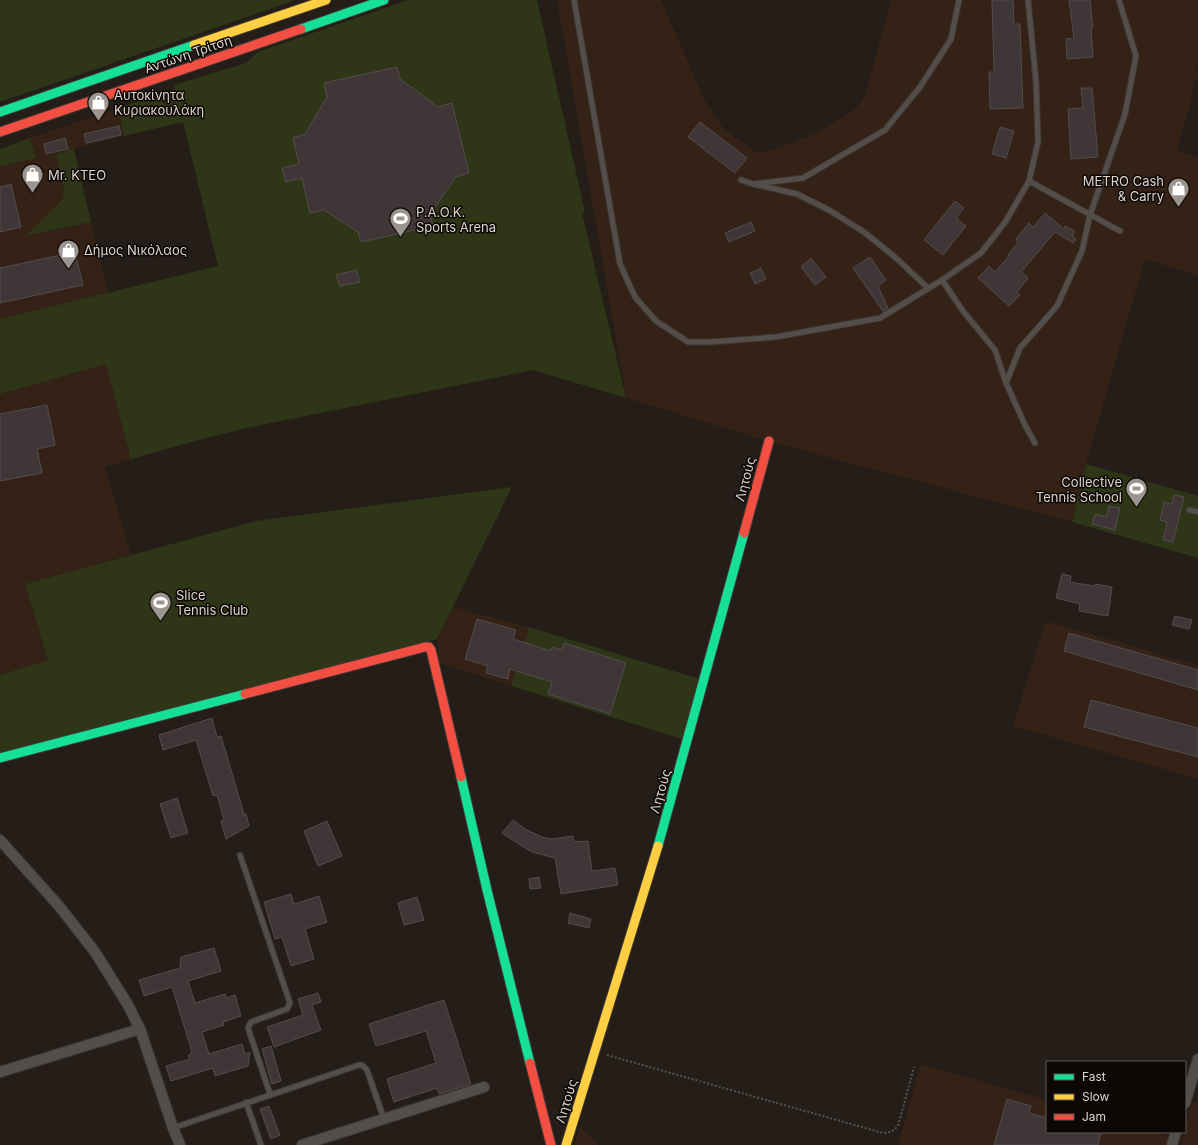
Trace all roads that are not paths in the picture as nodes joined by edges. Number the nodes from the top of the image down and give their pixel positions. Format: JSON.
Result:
{"nodes":[{"id":1,"x":326,"y":0,"type":"edge"},
{"id":2,"x":384,"y":0,"type":"edge"},
{"id":3,"x":574,"y":0,"type":"edge"},
{"id":4,"x":959,"y":0,"type":"edge"},
{"id":5,"x":1028,"y":0,"type":"edge"},
{"id":6,"x":1119,"y":0,"type":"edge"},
{"id":7,"x":308,"y":3,"type":"edge"},
{"id":8,"x":0,"y":112,"type":"edge"},
{"id":9,"x":0,"y":132,"type":"edge"},
{"id":10,"x":741,"y":180,"type":"dead end"},
{"id":11,"x":1029,"y":181,"type":"junction"},
{"id":12,"x":753,"y":184,"type":"junction"},
{"id":13,"x":1090,"y":215,"type":"junction"},
{"id":14,"x":1120,"y":231,"type":"dead end"},
{"id":15,"x":942,"y":280,"type":"junction"},
{"id":16,"x":928,"y":288,"type":"junction"},
{"id":17,"x":1006,"y":383,"type":"junction"},
{"id":18,"x":769,"y":441,"type":"dead end"},
{"id":19,"x":1035,"y":443,"type":"dead end"},
{"id":20,"x":1189,"y":510,"type":"dead end"},
{"id":21,"x":1198,"y":512,"type":"edge"},
{"id":22,"x":0,"y":758,"type":"edge"},
{"id":23,"x":0,"y":840,"type":"edge"},
{"id":24,"x":240,"y":855,"type":"dead end"},
{"id":25,"x":140,"y":1029,"type":"junction"},
{"id":26,"x":1198,"y":1059,"type":"edge"},
{"id":27,"x":0,"y":1072,"type":"edge"},
{"id":28,"x":484,"y":1087,"type":"dead end"},
{"id":29,"x":270,"y":1094,"type":"junction"},
{"id":30,"x":1186,"y":1101,"type":"edge"},
{"id":31,"x":246,"y":1102,"type":"junction"},
{"id":32,"x":384,"y":1119,"type":"junction"},
{"id":33,"x":172,"y":1128,"type":"junction"},
{"id":34,"x":1176,"y":1133,"type":"edge"},
{"id":35,"x":180,"y":1145,"type":"edge"},
{"id":36,"x":261,"y":1145,"type":"edge"},
{"id":37,"x":302,"y":1145,"type":"edge"},
{"id":38,"x":551,"y":1145,"type":"edge"},
{"id":39,"x":566,"y":1145,"type":"edge"},
{"id":40,"x":1172,"y":1145,"type":"edge"}],
"edges":[{"from":1,"to":7,"type":"street","name":"Αντώνη Τρίτση"},
{"from":2,"to":9,"type":"street","name":"Αντώνη Τρίτση"},
{"from":3,"to":16,"type":"lane"},
{"from":4,"to":12,"type":"lane"},
{"from":5,"to":11,"type":"lane"},
{"from":6,"to":13,"type":"lane"},
{"from":7,"to":8,"type":"street","name":"Αντώνη Τρίτση"},
{"from":10,"to":12,"type":"lane"},
{"from":11,"to":13,"type":"lane"},
{"from":11,"to":15,"type":"lane"},
{"from":12,"to":16,"type":"lane"},
{"from":13,"to":14,"type":"lane"},
{"from":13,"to":17,"type":"lane"},
{"from":15,"to":16,"type":"lane"},
{"from":15,"to":17,"type":"lane"},
{"from":17,"to":19,"type":"lane"},
{"from":18,"to":39,"type":"street","name":"Λητούς"},
{"from":20,"to":21,"type":"lane"},
{"from":22,"to":38,"type":"street"},
{"from":23,"to":25,"type":"street"},
{"from":24,"to":29,"type":"lane"},
{"from":25,"to":27,"type":"street"},
{"from":25,"to":33,"type":"street"},
{"from":26,"to":30,"type":"street"},
{"from":28,"to":32,"type":"street"},
{"from":29,"to":31,"type":"lane"},
{"from":29,"to":32,"type":"lane"},
{"from":31,"to":33,"type":"lane"},
{"from":31,"to":36,"type":"lane"},
{"from":32,"to":37,"type":"street"},
{"from":33,"to":35,"type":"street"},
{"from":34,"to":40,"type":"street"}]}
